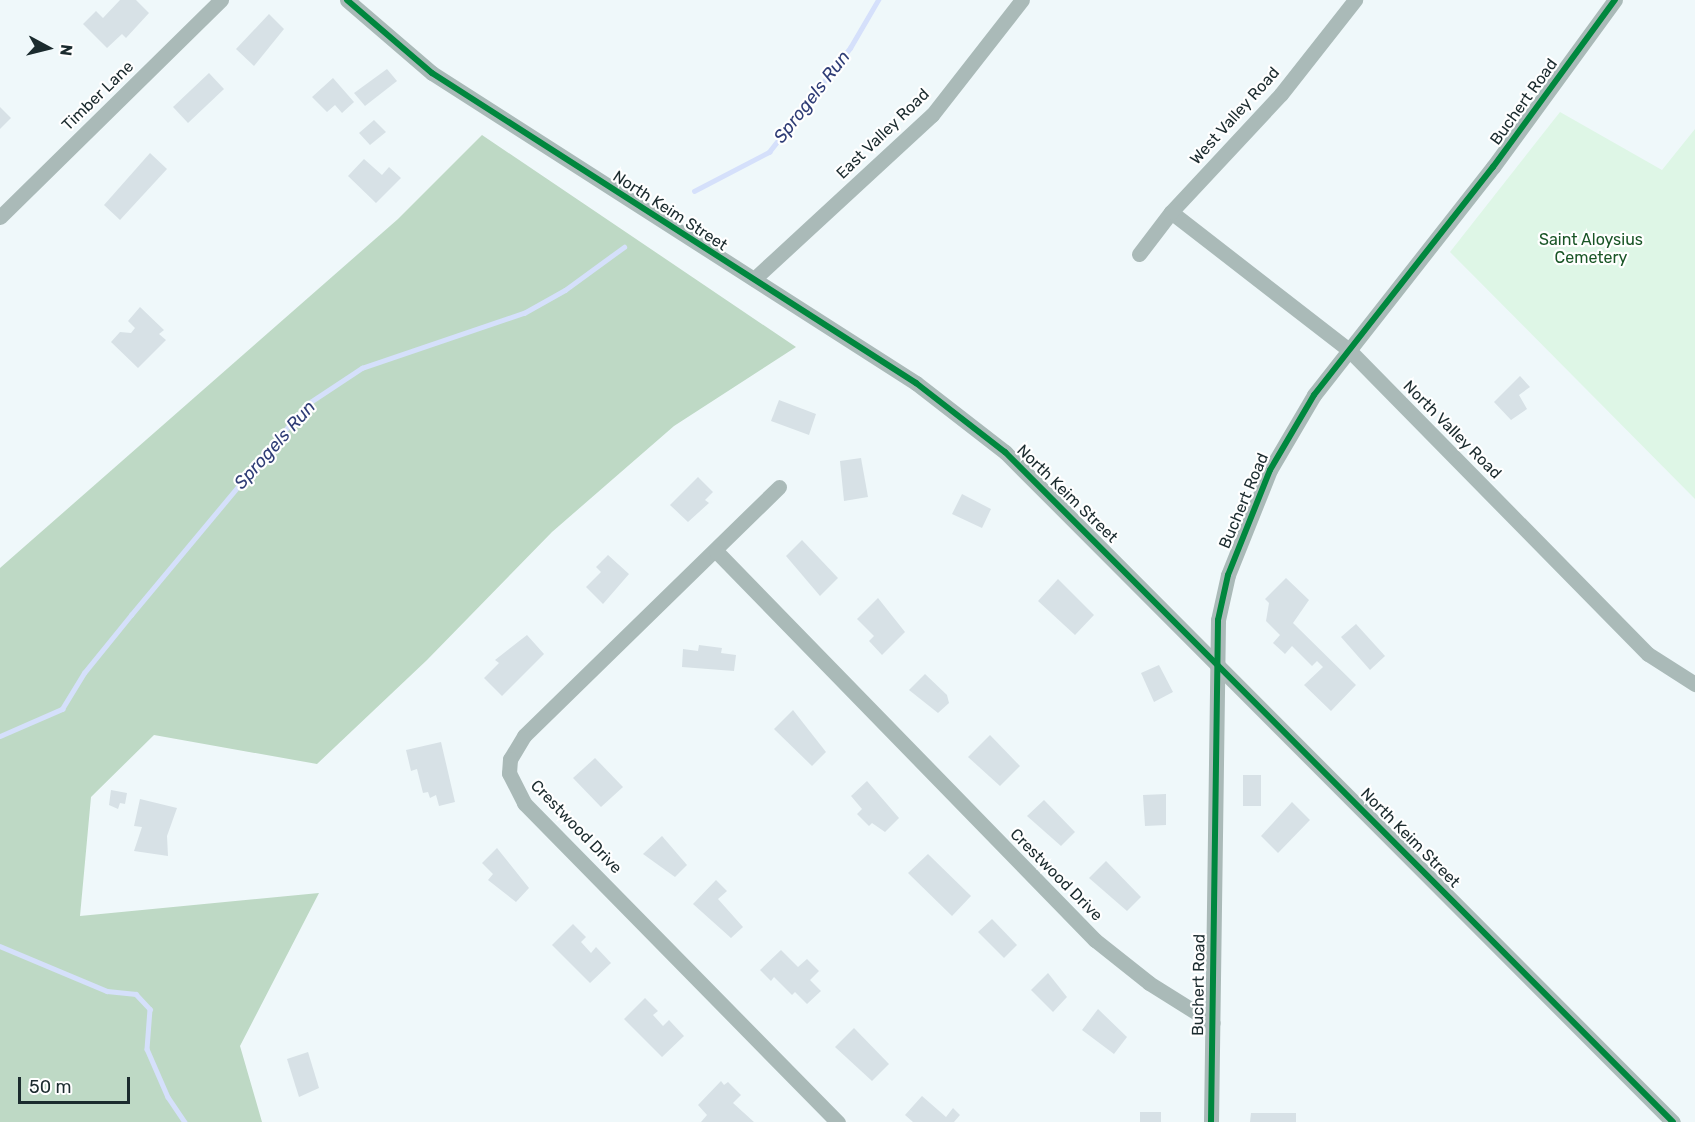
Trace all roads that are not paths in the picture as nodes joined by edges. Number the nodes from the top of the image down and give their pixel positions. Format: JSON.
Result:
{"nodes":[{"id":1,"x":221,"y":0,"type":"edge"},
{"id":2,"x":347,"y":0,"type":"edge"},
{"id":3,"x":1022,"y":0,"type":"edge"},
{"id":4,"x":1355,"y":0,"type":"edge"},
{"id":5,"x":1615,"y":0,"type":"edge"},
{"id":6,"x":1171,"y":212,"type":"junction"},
{"id":7,"x":0,"y":217,"type":"edge"},
{"id":8,"x":1139,"y":254,"type":"dead end"},
{"id":9,"x":754,"y":279,"type":"junction"},
{"id":10,"x":1348,"y":350,"type":"junction"},
{"id":11,"x":779,"y":487,"type":"dead end"},
{"id":12,"x":716,"y":551,"type":"junction"},
{"id":13,"x":1217,"y":663,"type":"junction"},
{"id":14,"x":1695,"y":684,"type":"edge"},
{"id":15,"x":1213,"y":1023,"type":"junction"},
{"id":16,"x":838,"y":1122,"type":"edge"},
{"id":17,"x":1211,"y":1122,"type":"edge"},
{"id":18,"x":1673,"y":1122,"type":"edge"}],
"edges":[{"from":1,"to":7,"type":"street","name":"Timber Lane"},
{"from":2,"to":9,"type":"street","name":"North Keim Street"},
{"from":3,"to":9,"type":"street","name":"East Valley Road"},
{"from":4,"to":6,"type":"street","name":"West Valley Road"},
{"from":5,"to":10,"type":"street","name":"Buchert Road"},
{"from":6,"to":8,"type":"street","name":"West Valley Road"},
{"from":6,"to":10,"type":"street","name":"North Valley Road"},
{"from":9,"to":13,"type":"street","name":"North Keim Street"},
{"from":10,"to":13,"type":"street","name":"Buchert Road"},
{"from":10,"to":14,"type":"street","name":"North Valley Road"},
{"from":11,"to":12,"type":"street","name":"Crestwood Drive"},
{"from":12,"to":15,"type":"street","name":"Crestwood Drive"},
{"from":12,"to":16,"type":"street","name":"Crestwood Drive"},
{"from":13,"to":15,"type":"street","name":"Buchert Road"},
{"from":13,"to":18,"type":"street","name":"North Keim Street"},
{"from":15,"to":17,"type":"street","name":"Buchert Road"}]}
